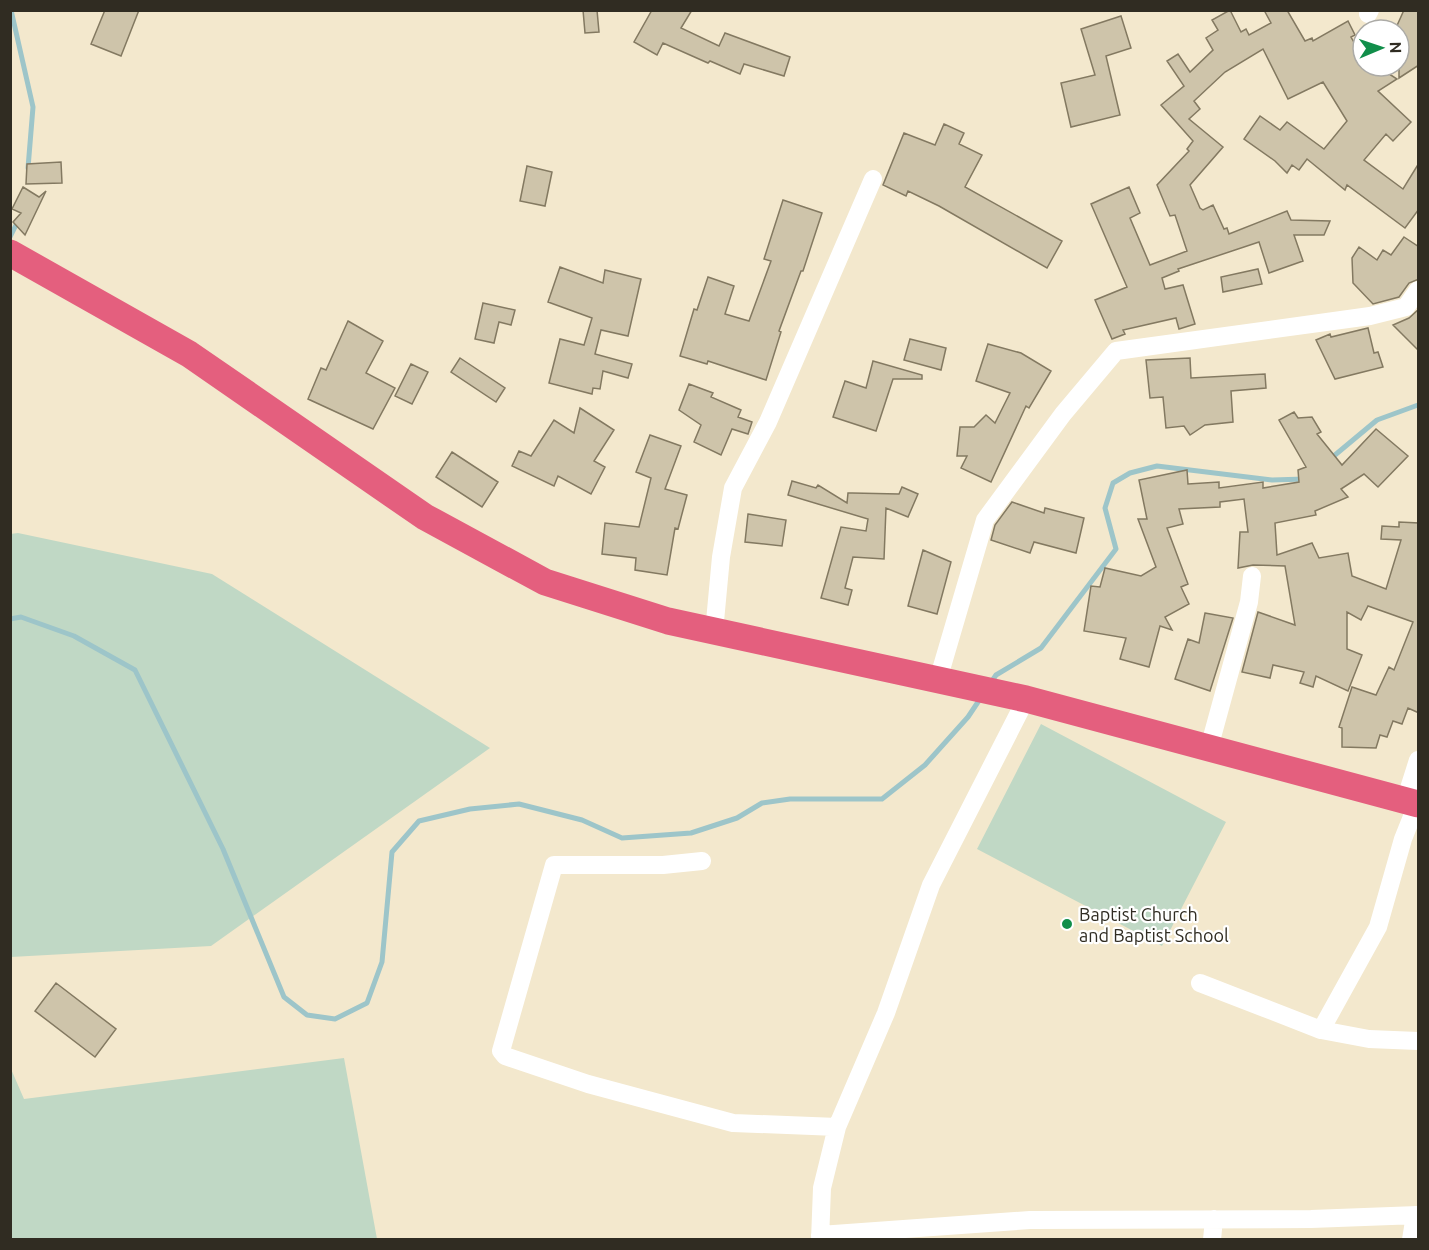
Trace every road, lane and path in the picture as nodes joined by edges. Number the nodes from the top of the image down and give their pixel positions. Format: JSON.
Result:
{"nodes":[{"id":1,"x":873,"y":179,"type":"dead end"},
{"id":2,"x":10,"y":253,"type":"edge"},
{"id":3,"x":1419,"y":290,"type":"edge"},
{"id":4,"x":1252,"y":576,"type":"dead end"},
{"id":5,"x":714,"y":632,"type":"junction"},
{"id":6,"x":938,"y":680,"type":"junction"},
{"id":7,"x":1018,"y":697,"type":"junction"},
{"id":8,"x":1209,"y":748,"type":"junction"},
{"id":9,"x":1419,"y":760,"type":"edge"},
{"id":10,"x":1414,"y":803,"type":"edge"},
{"id":11,"x":702,"y":861,"type":"dead end"},
{"id":12,"x":1200,"y":983,"type":"dead end"},
{"id":13,"x":1321,"y":1030,"type":"junction"},
{"id":14,"x":1419,"y":1041,"type":"edge"},
{"id":15,"x":837,"y":1127,"type":"junction"},
{"id":16,"x":1417,"y":1215,"type":"edge"},
{"id":17,"x":1214,"y":1219,"type":"junction"},
{"id":18,"x":820,"y":1237,"type":"edge"},
{"id":19,"x":1212,"y":1239,"type":"edge"},
{"id":20,"x":1411,"y":1239,"type":"edge"}],
"edges":[{"from":1,"to":5,"type":"street"},
{"from":2,"to":5,"type":"highway"},
{"from":3,"to":6,"type":"street"},
{"from":4,"to":8,"type":"street"},
{"from":5,"to":6,"type":"highway"},
{"from":6,"to":7,"type":"highway"},
{"from":7,"to":8,"type":"highway"},
{"from":7,"to":15,"type":"street"},
{"from":8,"to":10,"type":"highway"},
{"from":9,"to":10,"type":"street"},
{"from":10,"to":13,"type":"street"},
{"from":11,"to":15,"type":"street"},
{"from":12,"to":13,"type":"street"},
{"from":13,"to":14,"type":"street"},
{"from":15,"to":18,"type":"street"},
{"from":16,"to":17,"type":"street"},
{"from":16,"to":20,"type":"street"},
{"from":17,"to":18,"type":"street"},
{"from":17,"to":19,"type":"street"}]}
